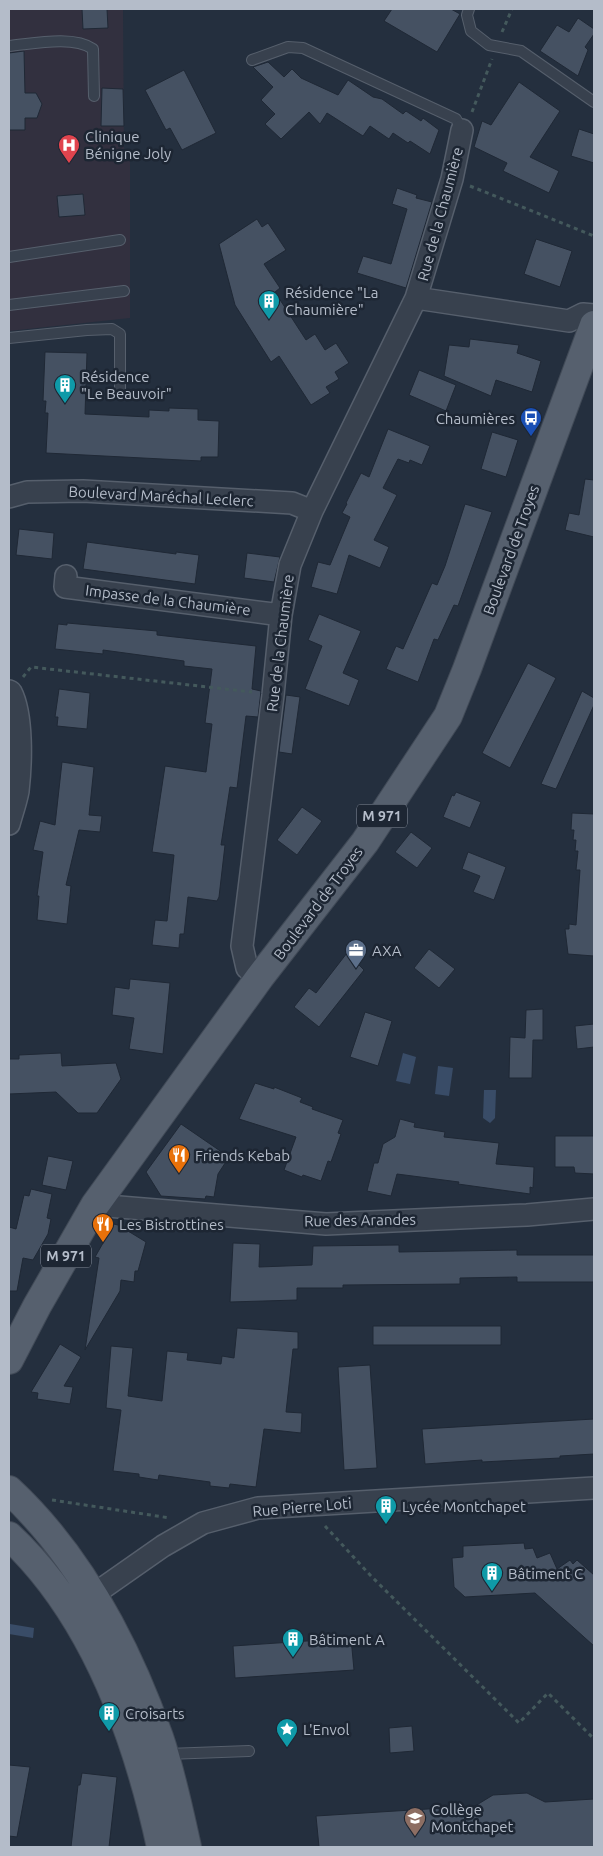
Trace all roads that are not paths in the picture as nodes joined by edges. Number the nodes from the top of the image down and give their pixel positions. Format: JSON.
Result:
{"nodes":[{"id":1,"x":469,"y":9,"type":"edge"},
{"id":2,"x":9,"y":46,"type":"edge"},
{"id":3,"x":252,"y":60,"type":"dead end"},
{"id":4,"x":94,"y":96,"type":"dead end"},
{"id":5,"x":594,"y":102,"type":"edge"},
{"id":6,"x":462,"y":130,"type":"joint"},
{"id":7,"x":120,"y":240,"type":"dead end"},
{"id":8,"x":9,"y":257,"type":"edge"},
{"id":9,"x":124,"y":291,"type":"dead end"},
{"id":10,"x":416,"y":298,"type":"junction"},
{"id":11,"x":9,"y":305,"type":"edge"},
{"id":12,"x":594,"y":315,"type":"edge"},
{"id":13,"x":594,"y":325,"type":"edge"},
{"id":14,"x":9,"y":338,"type":"edge"},
{"id":15,"x":120,"y":392,"type":"dead end"},
{"id":16,"x":9,"y":497,"type":"edge"},
{"id":17,"x":312,"y":511,"type":"junction"},
{"id":18,"x":66,"y":576,"type":"dead end"},
{"id":19,"x":281,"y":615,"type":"junction"},
{"id":20,"x":10,"y":691,"type":"edge"},
{"id":21,"x":9,"y":824,"type":"edge"},
{"id":22,"x":260,"y":978,"type":"junction"},
{"id":23,"x":95,"y":1205,"type":"junction"},
{"id":24,"x":594,"y":1209,"type":"edge"},
{"id":25,"x":37,"y":1306,"type":"junction"},
{"id":26,"x":9,"y":1343,"type":"edge"},
{"id":27,"x":9,"y":1360,"type":"edge"},
{"id":28,"x":594,"y":1488,"type":"edge"},
{"id":29,"x":9,"y":1490,"type":"edge"},
{"id":30,"x":21,"y":1511,"type":"edge"},
{"id":31,"x":9,"y":1536,"type":"edge"},
{"id":32,"x":93,"y":1594,"type":"junction"},
{"id":33,"x":248,"y":1751,"type":"dead end"},
{"id":34,"x":163,"y":1754,"type":"junction"},
{"id":35,"x":161,"y":1847,"type":"edge"},
{"id":36,"x":187,"y":1847,"type":"edge"}],
"edges":[{"from":1,"to":5,"type":"lane"},
{"from":2,"to":4,"type":"lane"},
{"from":3,"to":6,"type":"lane"},
{"from":6,"to":10,"type":"street","name":"Rue de la Chaumière"},
{"from":7,"to":8,"type":"lane"},
{"from":9,"to":11,"type":"lane"},
{"from":10,"to":12,"type":"street","name":"Rue de la Chaumière"},
{"from":10,"to":17,"type":"street","name":"Rue de la Chaumière"},
{"from":13,"to":22,"type":"main road","name":"Boulevard de Troyes","number":"M 971"},
{"from":14,"to":15,"type":"lane"},
{"from":16,"to":17,"type":"street","name":"Boulevard Maréchal Leclerc"},
{"from":17,"to":19,"type":"street","name":"Rue de la Chaumière"},
{"from":18,"to":19,"type":"street","name":"Impasse de la Chaumière"},
{"from":19,"to":22,"type":"street","name":"Rue de la Chaumière"},
{"from":20,"to":21,"type":"street"},
{"from":22,"to":23,"type":"main road","name":"Boulevard de Troyes","number":"M 971"},
{"from":23,"to":24,"type":"street","name":"Rue des Arandes"},
{"from":23,"to":25,"type":"main road","number":"M 971"},
{"from":25,"to":26,"type":"main road","number":"M 971"},
{"from":25,"to":27,"type":"main road","number":"M 971"},
{"from":28,"to":32,"type":"street","name":"Rue Pierre Loti"},
{"from":29,"to":30,"type":"main road"},
{"from":30,"to":32,"type":"main road"},
{"from":31,"to":35,"type":"main road"},
{"from":32,"to":34,"type":"main road"},
{"from":33,"to":34,"type":"lane"},
{"from":34,"to":36,"type":"main road"}]}
